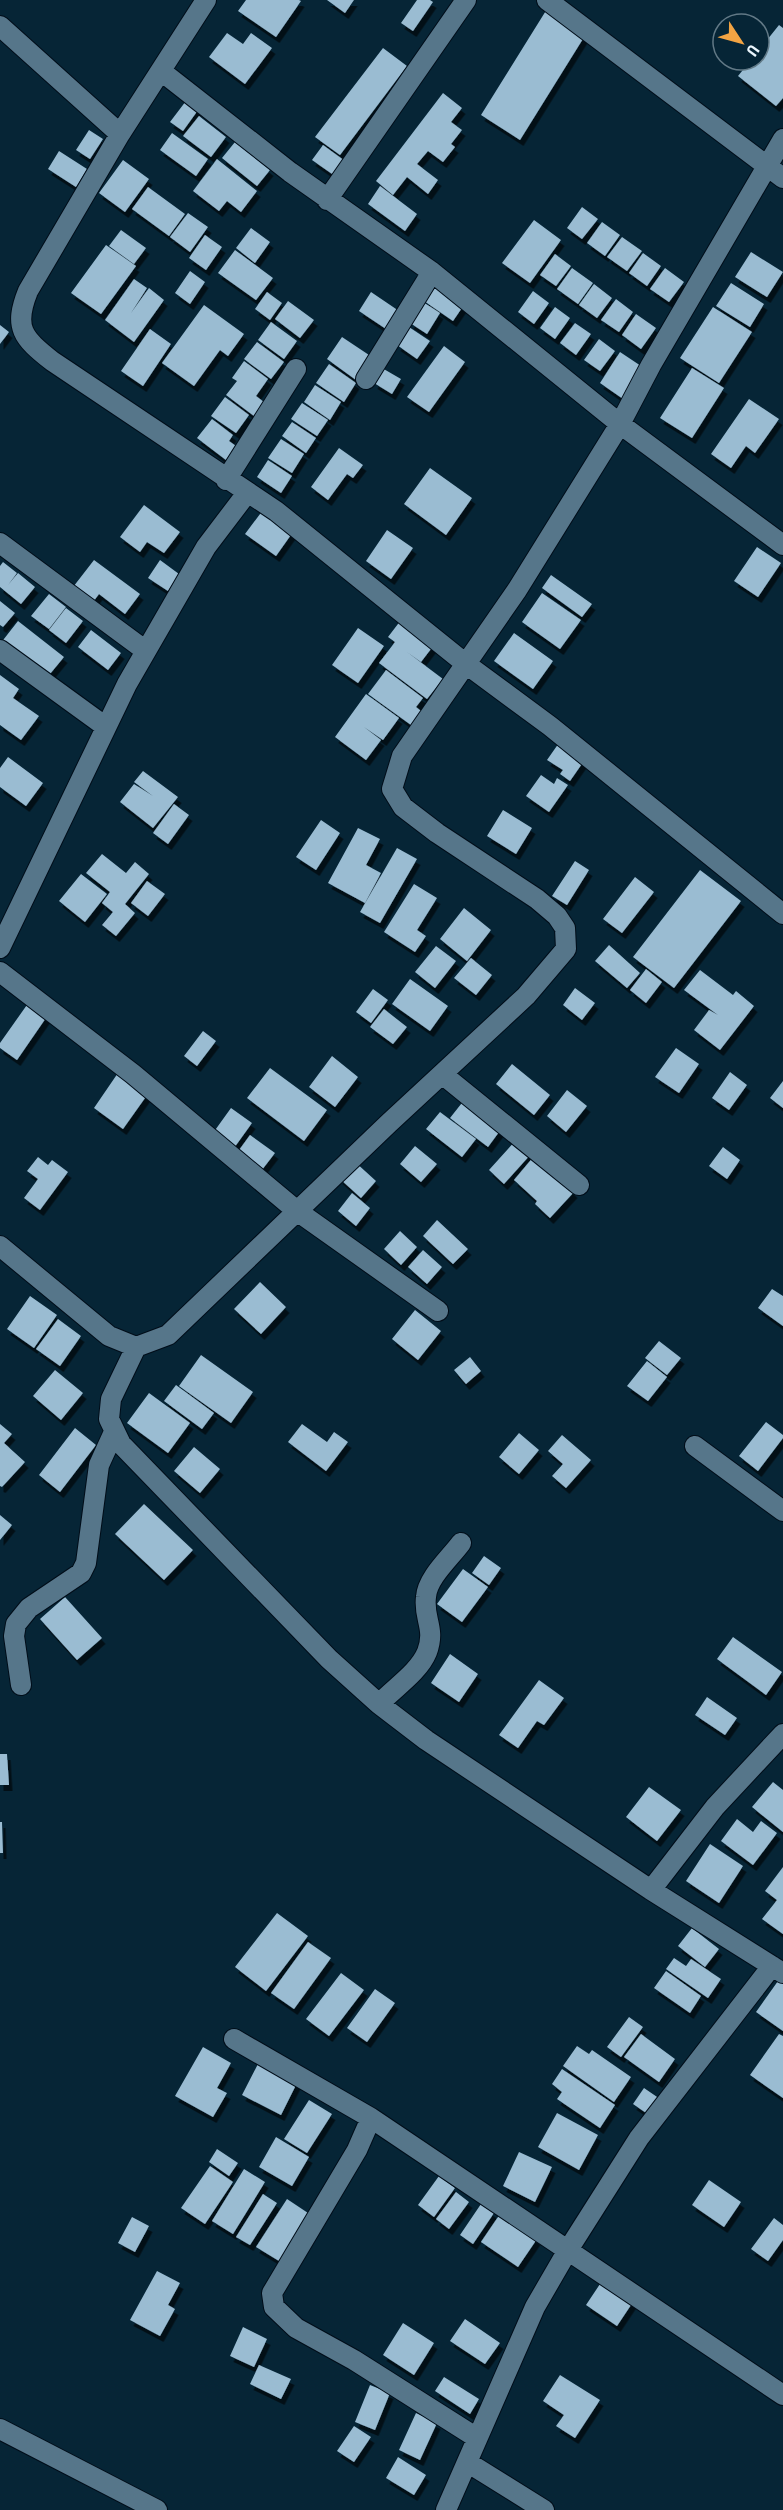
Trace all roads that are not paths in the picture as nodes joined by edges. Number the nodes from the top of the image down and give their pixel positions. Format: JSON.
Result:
{"nodes":[{"id":1,"x":206,"y":0,"type":"edge"},
{"id":2,"x":466,"y":0,"type":"edge"},
{"id":3,"x":547,"y":0,"type":"edge"},
{"id":4,"x":0,"y":26,"type":"edge"},
{"id":5,"x":161,"y":71,"type":"junction"},
{"id":6,"x":120,"y":134,"type":"junction"},
{"id":7,"x":783,"y":139,"type":"edge"},
{"id":8,"x":766,"y":165,"type":"junction"},
{"id":9,"x":783,"y":178,"type":"edge"},
{"id":10,"x":327,"y":200,"type":"junction"},
{"id":11,"x":432,"y":272,"type":"junction"},
{"id":12,"x":296,"y":369,"type":"dead end"},
{"id":13,"x":366,"y":379,"type":"dead end"},
{"id":14,"x":620,"y":424,"type":"junction"},
{"id":15,"x":226,"y":480,"type":"junction"},
{"id":16,"x":247,"y":493,"type":"junction"},
{"id":17,"x":0,"y":543,"type":"edge"},
{"id":18,"x":783,"y":545,"type":"edge"},
{"id":19,"x":0,"y":650,"type":"edge"},
{"id":20,"x":146,"y":651,"type":"junction"},
{"id":21,"x":466,"y":664,"type":"junction"},
{"id":22,"x":106,"y":727,"type":"junction"},
{"id":23,"x":783,"y":914,"type":"edge"},
{"id":24,"x":0,"y":948,"type":"edge"},
{"id":25,"x":0,"y":972,"type":"edge"},
{"id":26,"x":442,"y":1074,"type":"junction"},
{"id":27,"x":579,"y":1185,"type":"dead end"},
{"id":28,"x":297,"y":1211,"type":"junction"},
{"id":29,"x":0,"y":1246,"type":"edge"},
{"id":30,"x":438,"y":1311,"type":"dead end"},
{"id":31,"x":136,"y":1347,"type":"junction"},
{"id":32,"x":114,"y":1432,"type":"junction"},
{"id":33,"x":695,"y":1446,"type":"dead end"},
{"id":34,"x":783,"y":1511,"type":"edge"},
{"id":35,"x":461,"y":1543,"type":"dead end"},
{"id":36,"x":21,"y":1685,"type":"dead end"},
{"id":37,"x":380,"y":1704,"type":"junction"},
{"id":38,"x":783,"y":1734,"type":"edge"},
{"id":39,"x":651,"y":1890,"type":"junction"},
{"id":40,"x":777,"y":1969,"type":"edge"},
{"id":41,"x":234,"y":2039,"type":"dead end"},
{"id":42,"x":371,"y":2118,"type":"junction"},
{"id":43,"x":568,"y":2250,"type":"junction"},
{"id":44,"x":783,"y":2395,"type":"edge"},
{"id":45,"x":0,"y":2429,"type":"edge"},
{"id":46,"x":477,"y":2438,"type":"junction"},
{"id":47,"x":467,"y":2462,"type":"junction"},
{"id":48,"x":157,"y":2510,"type":"edge"},
{"id":49,"x":446,"y":2510,"type":"edge"},
{"id":50,"x":544,"y":2510,"type":"edge"}],
"edges":[{"from":1,"to":5,"type":"street"},
{"from":2,"to":10,"type":"street"},
{"from":3,"to":8,"type":"street"},
{"from":4,"to":6,"type":"street"},
{"from":5,"to":6,"type":"street"},
{"from":5,"to":10,"type":"street"},
{"from":6,"to":15,"type":"street"},
{"from":7,"to":8,"type":"street"},
{"from":8,"to":9,"type":"street"},
{"from":8,"to":14,"type":"street"},
{"from":10,"to":11,"type":"street"},
{"from":11,"to":13,"type":"street"},
{"from":11,"to":14,"type":"street"},
{"from":12,"to":15,"type":"street"},
{"from":14,"to":18,"type":"street"},
{"from":14,"to":21,"type":"street"},
{"from":15,"to":16,"type":"street"},
{"from":16,"to":20,"type":"street"},
{"from":16,"to":21,"type":"street"},
{"from":17,"to":20,"type":"street"},
{"from":19,"to":22,"type":"street"},
{"from":20,"to":22,"type":"street"},
{"from":21,"to":23,"type":"street"},
{"from":21,"to":26,"type":"street"},
{"from":22,"to":24,"type":"street"},
{"from":25,"to":28,"type":"street"},
{"from":26,"to":27,"type":"street"},
{"from":26,"to":28,"type":"street"},
{"from":28,"to":30,"type":"street"},
{"from":28,"to":31,"type":"street"},
{"from":29,"to":31,"type":"street"},
{"from":31,"to":32,"type":"street"},
{"from":32,"to":36,"type":"street"},
{"from":32,"to":37,"type":"street"},
{"from":33,"to":34,"type":"street"},
{"from":35,"to":37,"type":"street"},
{"from":37,"to":39,"type":"street"},
{"from":38,"to":39,"type":"street"},
{"from":39,"to":40,"type":"street"},
{"from":40,"to":43,"type":"street"},
{"from":41,"to":42,"type":"street"},
{"from":42,"to":43,"type":"street"},
{"from":42,"to":46,"type":"street"},
{"from":43,"to":44,"type":"street"},
{"from":43,"to":46,"type":"street"},
{"from":45,"to":48,"type":"street"},
{"from":46,"to":47,"type":"street"},
{"from":47,"to":49,"type":"street"},
{"from":47,"to":50,"type":"street"}]}
